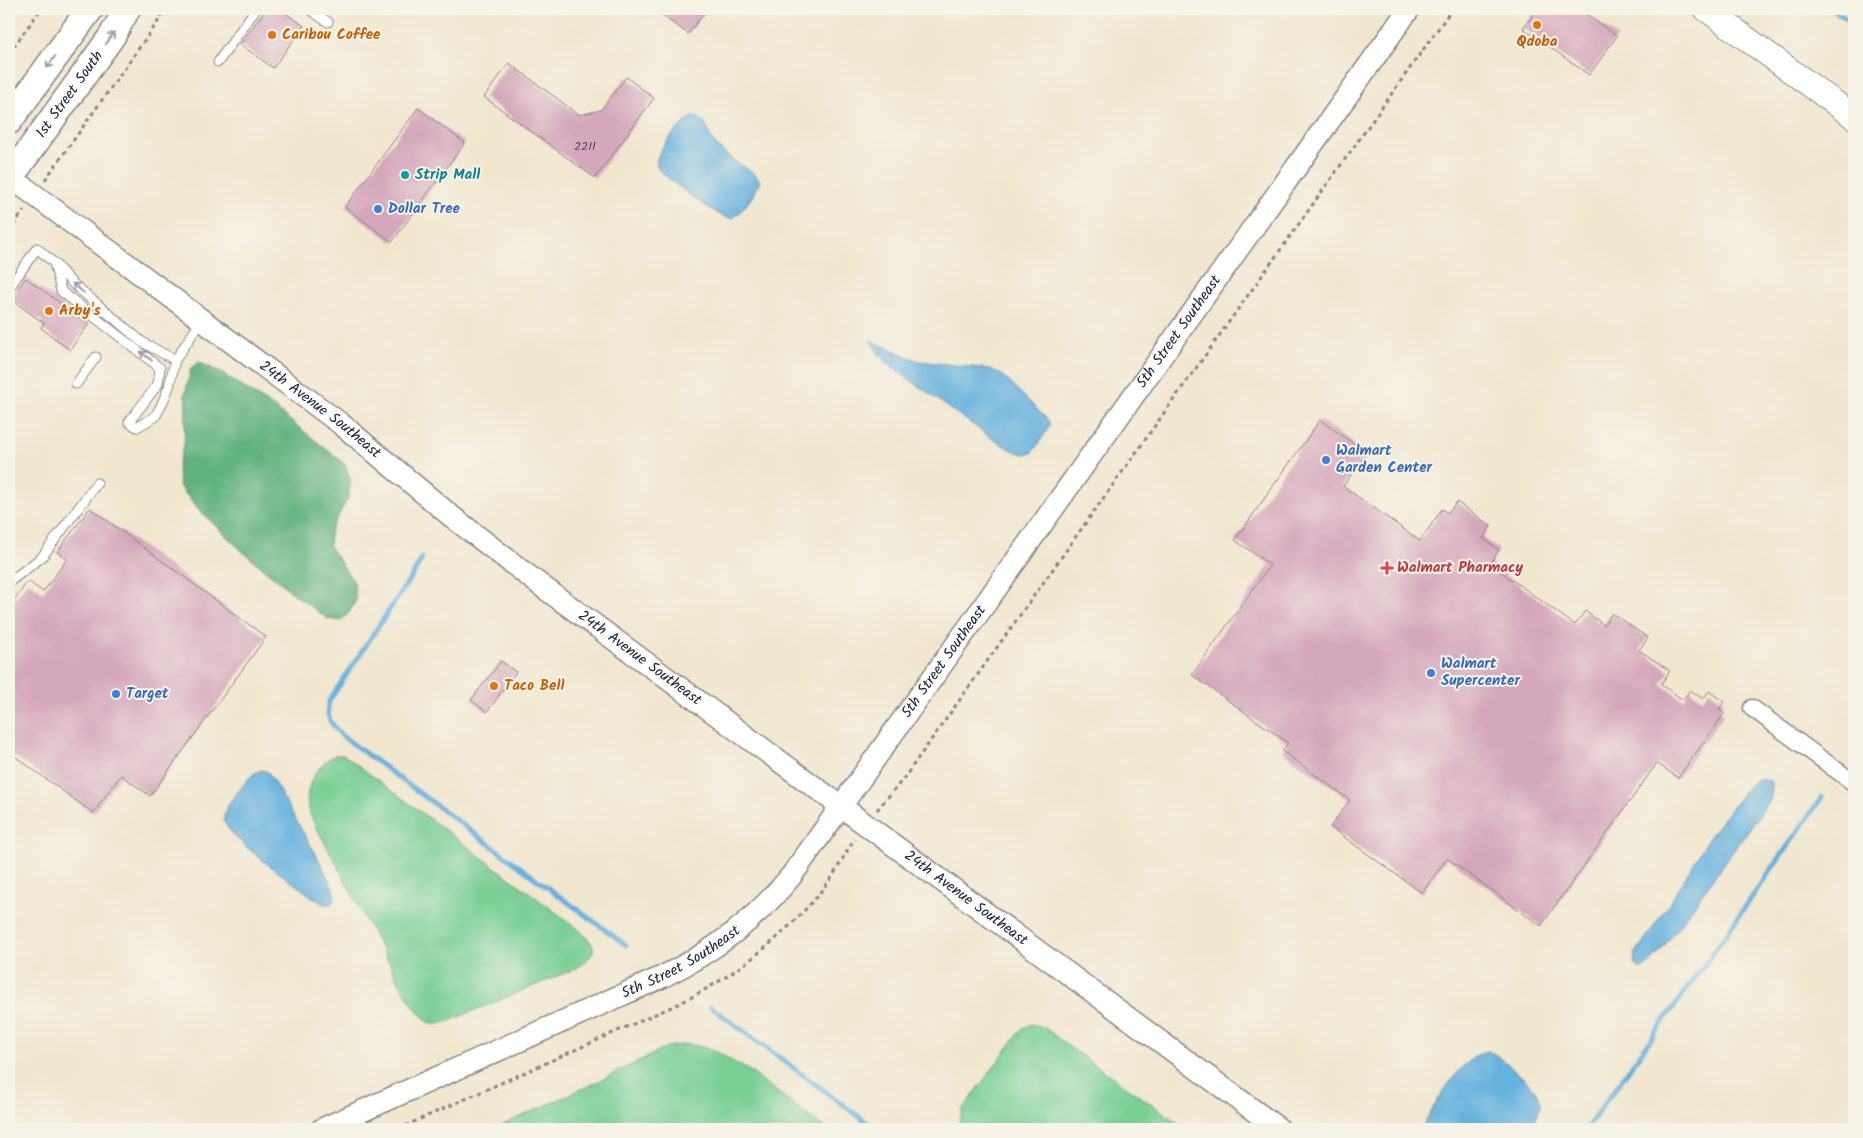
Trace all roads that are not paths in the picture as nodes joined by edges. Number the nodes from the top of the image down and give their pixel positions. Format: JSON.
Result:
{"nodes":[{"id":1,"x":90,"y":9,"type":"edge"},
{"id":2,"x":126,"y":9,"type":"edge"},
{"id":3,"x":256,"y":9,"type":"edge"},
{"id":4,"x":309,"y":9,"type":"edge"},
{"id":5,"x":1409,"y":9,"type":"edge"},
{"id":6,"x":1706,"y":9,"type":"edge"},
{"id":7,"x":328,"y":22,"type":"dead end"},
{"id":8,"x":218,"y":62,"type":"dead end"},
{"id":9,"x":1854,"y":117,"type":"edge"},
{"id":10,"x":9,"y":121,"type":"edge"},
{"id":11,"x":9,"y":177,"type":"edge"},
{"id":12,"x":54,"y":263,"type":"junction"},
{"id":13,"x":9,"y":288,"type":"edge"},
{"id":14,"x":202,"y":320,"type":"junction"},
{"id":15,"x":96,"y":357,"type":"dead end"},
{"id":16,"x":175,"y":360,"type":"junction"},
{"id":17,"x":76,"y":384,"type":"dead end"},
{"id":18,"x":149,"y":396,"type":"junction"},
{"id":19,"x":161,"y":406,"type":"junction"},
{"id":20,"x":97,"y":483,"type":"dead end"},
{"id":21,"x":9,"y":582,"type":"edge"},
{"id":22,"x":1752,"y":708,"type":"dead end"},
{"id":23,"x":1854,"y":783,"type":"edge"},
{"id":24,"x":840,"y":807,"type":"junction"},
{"id":25,"x":322,"y":1129,"type":"edge"},
{"id":26,"x":1279,"y":1129,"type":"edge"}],
"edges":[{"from":1,"to":10,"type":"main road","one_way":true},
{"from":11,"to":2,"type":"main road","name":"1st Street South","one_way":true},
{"from":3,"to":8,"type":"lane"},
{"from":4,"to":7,"type":"lane"},
{"from":5,"to":24,"type":"street","name":"5th Street Southeast"},
{"from":6,"to":9,"type":"main road"},
{"from":11,"to":14,"type":"street","name":"24th Avenue Southeast"},
{"from":12,"to":13,"type":"lane"},
{"from":16,"to":12,"type":"lane","one_way":true},
{"from":18,"to":12,"type":"lane","one_way":true},
{"from":14,"to":16,"type":"lane"},
{"from":14,"to":24,"type":"street","name":"24th Avenue Southeast"},
{"from":15,"to":17,"type":"lane"},
{"from":16,"to":19,"type":"lane"},
{"from":18,"to":19,"type":"lane"},
{"from":18,"to":19,"type":"lane"},
{"from":20,"to":21,"type":"lane"},
{"from":22,"to":23,"type":"street"},
{"from":24,"to":25,"type":"street","name":"5th Street Southeast"},
{"from":24,"to":26,"type":"street","name":"24th Avenue Southeast"}]}
